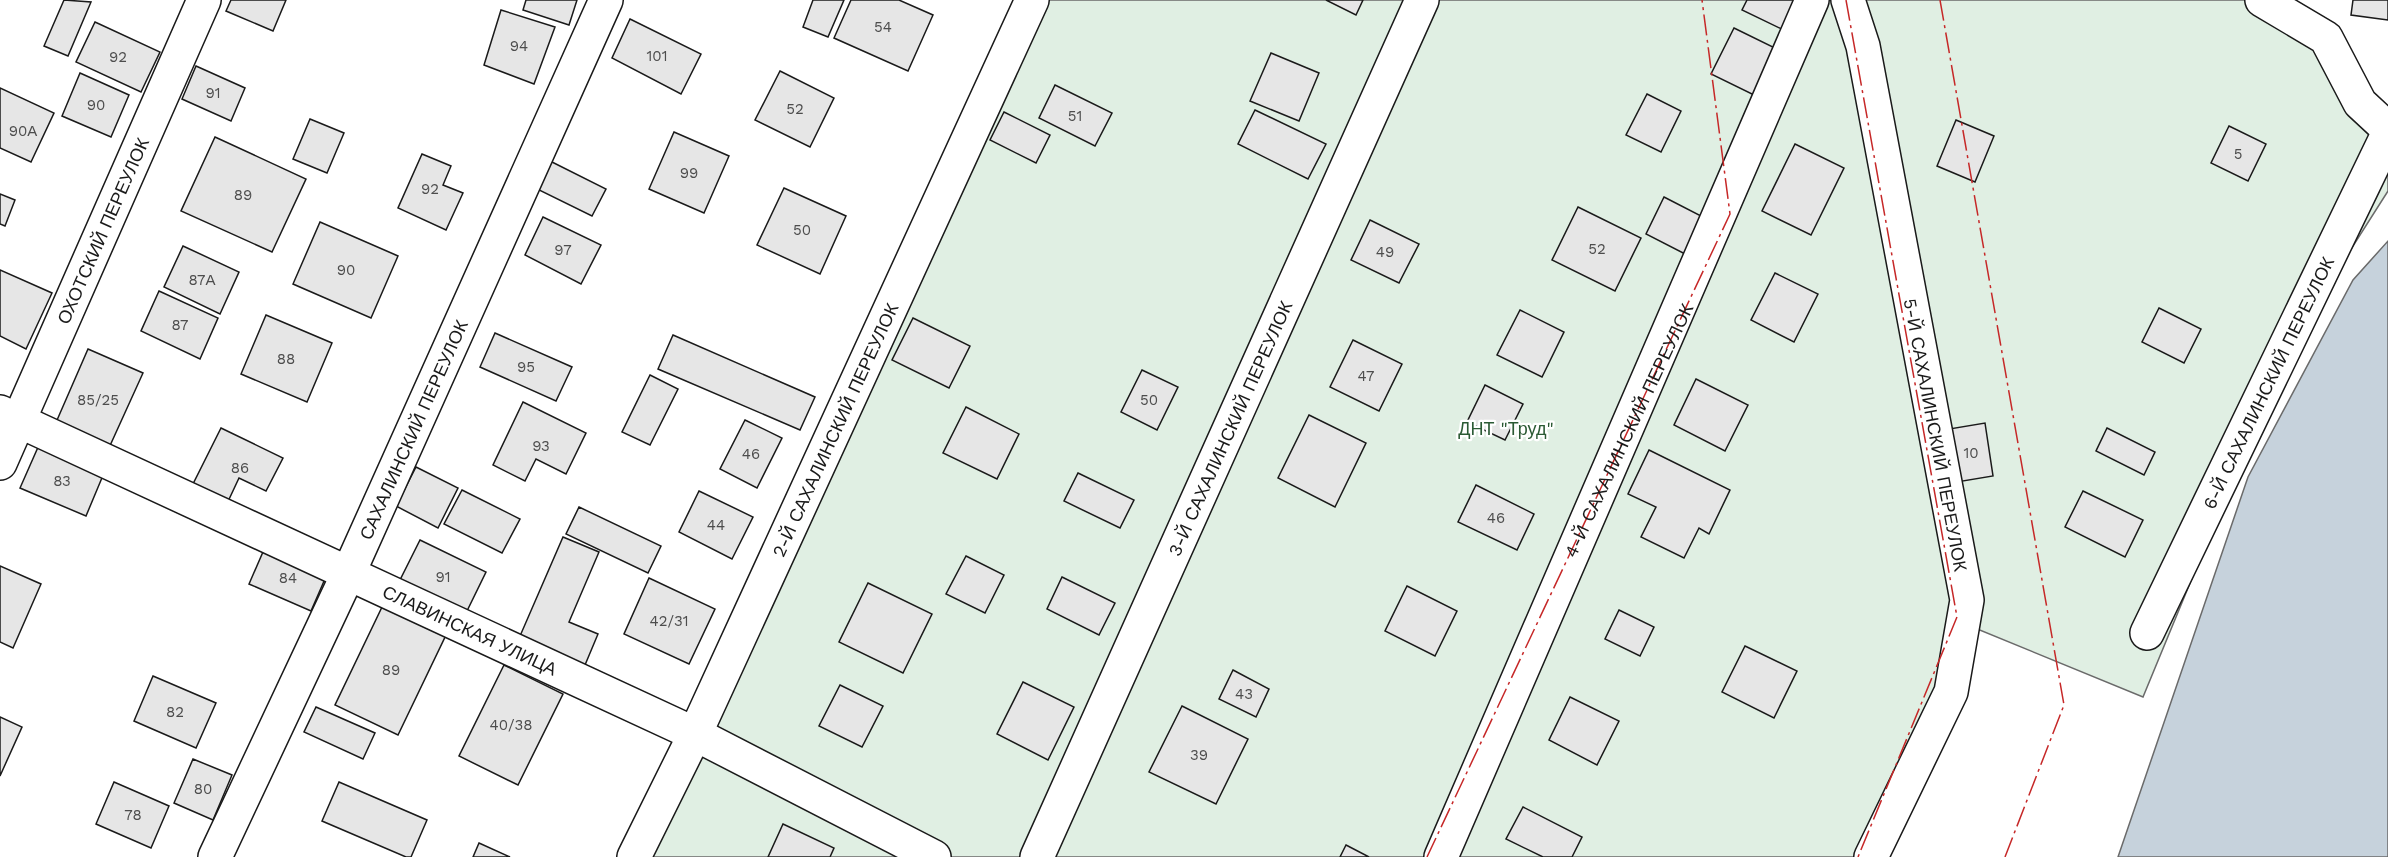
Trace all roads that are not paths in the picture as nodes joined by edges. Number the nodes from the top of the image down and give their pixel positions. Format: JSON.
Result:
{"nodes":[{"id":1,"x":204,"y":0,"type":"edge"},
{"id":2,"x":606,"y":0,"type":"edge"},
{"id":3,"x":1032,"y":0,"type":"edge"},
{"id":4,"x":1422,"y":0,"type":"edge"},
{"id":5,"x":1812,"y":0,"type":"edge"},
{"id":6,"x":1848,"y":0,"type":"edge"},
{"id":7,"x":2262,"y":0,"type":"edge"},
{"id":8,"x":2388,"y":129,"type":"edge"},
{"id":9,"x":2388,"y":135,"type":"edge"},
{"id":10,"x":10,"y":416,"type":"edge"},
{"id":11,"x":0,"y":463,"type":"edge"},
{"id":12,"x":349,"y":572,"type":"junction"},
{"id":13,"x":2147,"y":633,"type":"dead end"},
{"id":14,"x":695,"y":734,"type":"junction"},
{"id":15,"x":215,"y":857,"type":"edge"},
{"id":16,"x":634,"y":857,"type":"edge"},
{"id":17,"x":934,"y":857,"type":"edge"},
{"id":18,"x":1037,"y":857,"type":"edge"},
{"id":19,"x":1441,"y":857,"type":"edge"},
{"id":20,"x":1871,"y":857,"type":"edge"}],
"edges":[{"from":1,"to":10,"type":"street","name":"ОХОТСКИЙ ПЕРЕУЛОК"},
{"from":2,"to":12,"type":"street","name":"САХАЛИНСКИЙ ПЕРЕУЛОК"},
{"from":3,"to":14,"type":"street","name":"2-Й САХАЛИНСКИЙ ПЕРЕУЛОК"},
{"from":4,"to":18,"type":"street","name":"3-Й САХАЛИНСКИЙ ПЕРЕУЛОК"},
{"from":5,"to":19,"type":"street","name":"4-Й САХАЛИНСКИЙ ПЕРЕУЛОК"},
{"from":6,"to":20,"type":"street","name":"5-Й САХАЛИНСКИЙ ПЕРЕУЛОК"},
{"from":7,"to":8,"type":"street"},
{"from":9,"to":13,"type":"street","name":"6-Й САХАЛИНСКИЙ ПЕРЕУЛОК"},
{"from":10,"to":11,"type":"street","name":"ОХОТСКИЙ ПЕРЕУЛОК"},
{"from":10,"to":12,"type":"street","name":"СЛАВИНСКАЯ УЛИЦА"},
{"from":12,"to":14,"type":"street","name":"СЛАВИНСКАЯ УЛИЦА"},
{"from":12,"to":15,"type":"street","name":"САХАЛИНСКИЙ ПЕРЕУЛОК"},
{"from":14,"to":16,"type":"street","name":"2-Й САХАЛИНСКИЙ ПЕРЕУЛОК"},
{"from":14,"to":17,"type":"street","name":"СЛАВИНСКАЯ УЛИЦА"}]}
